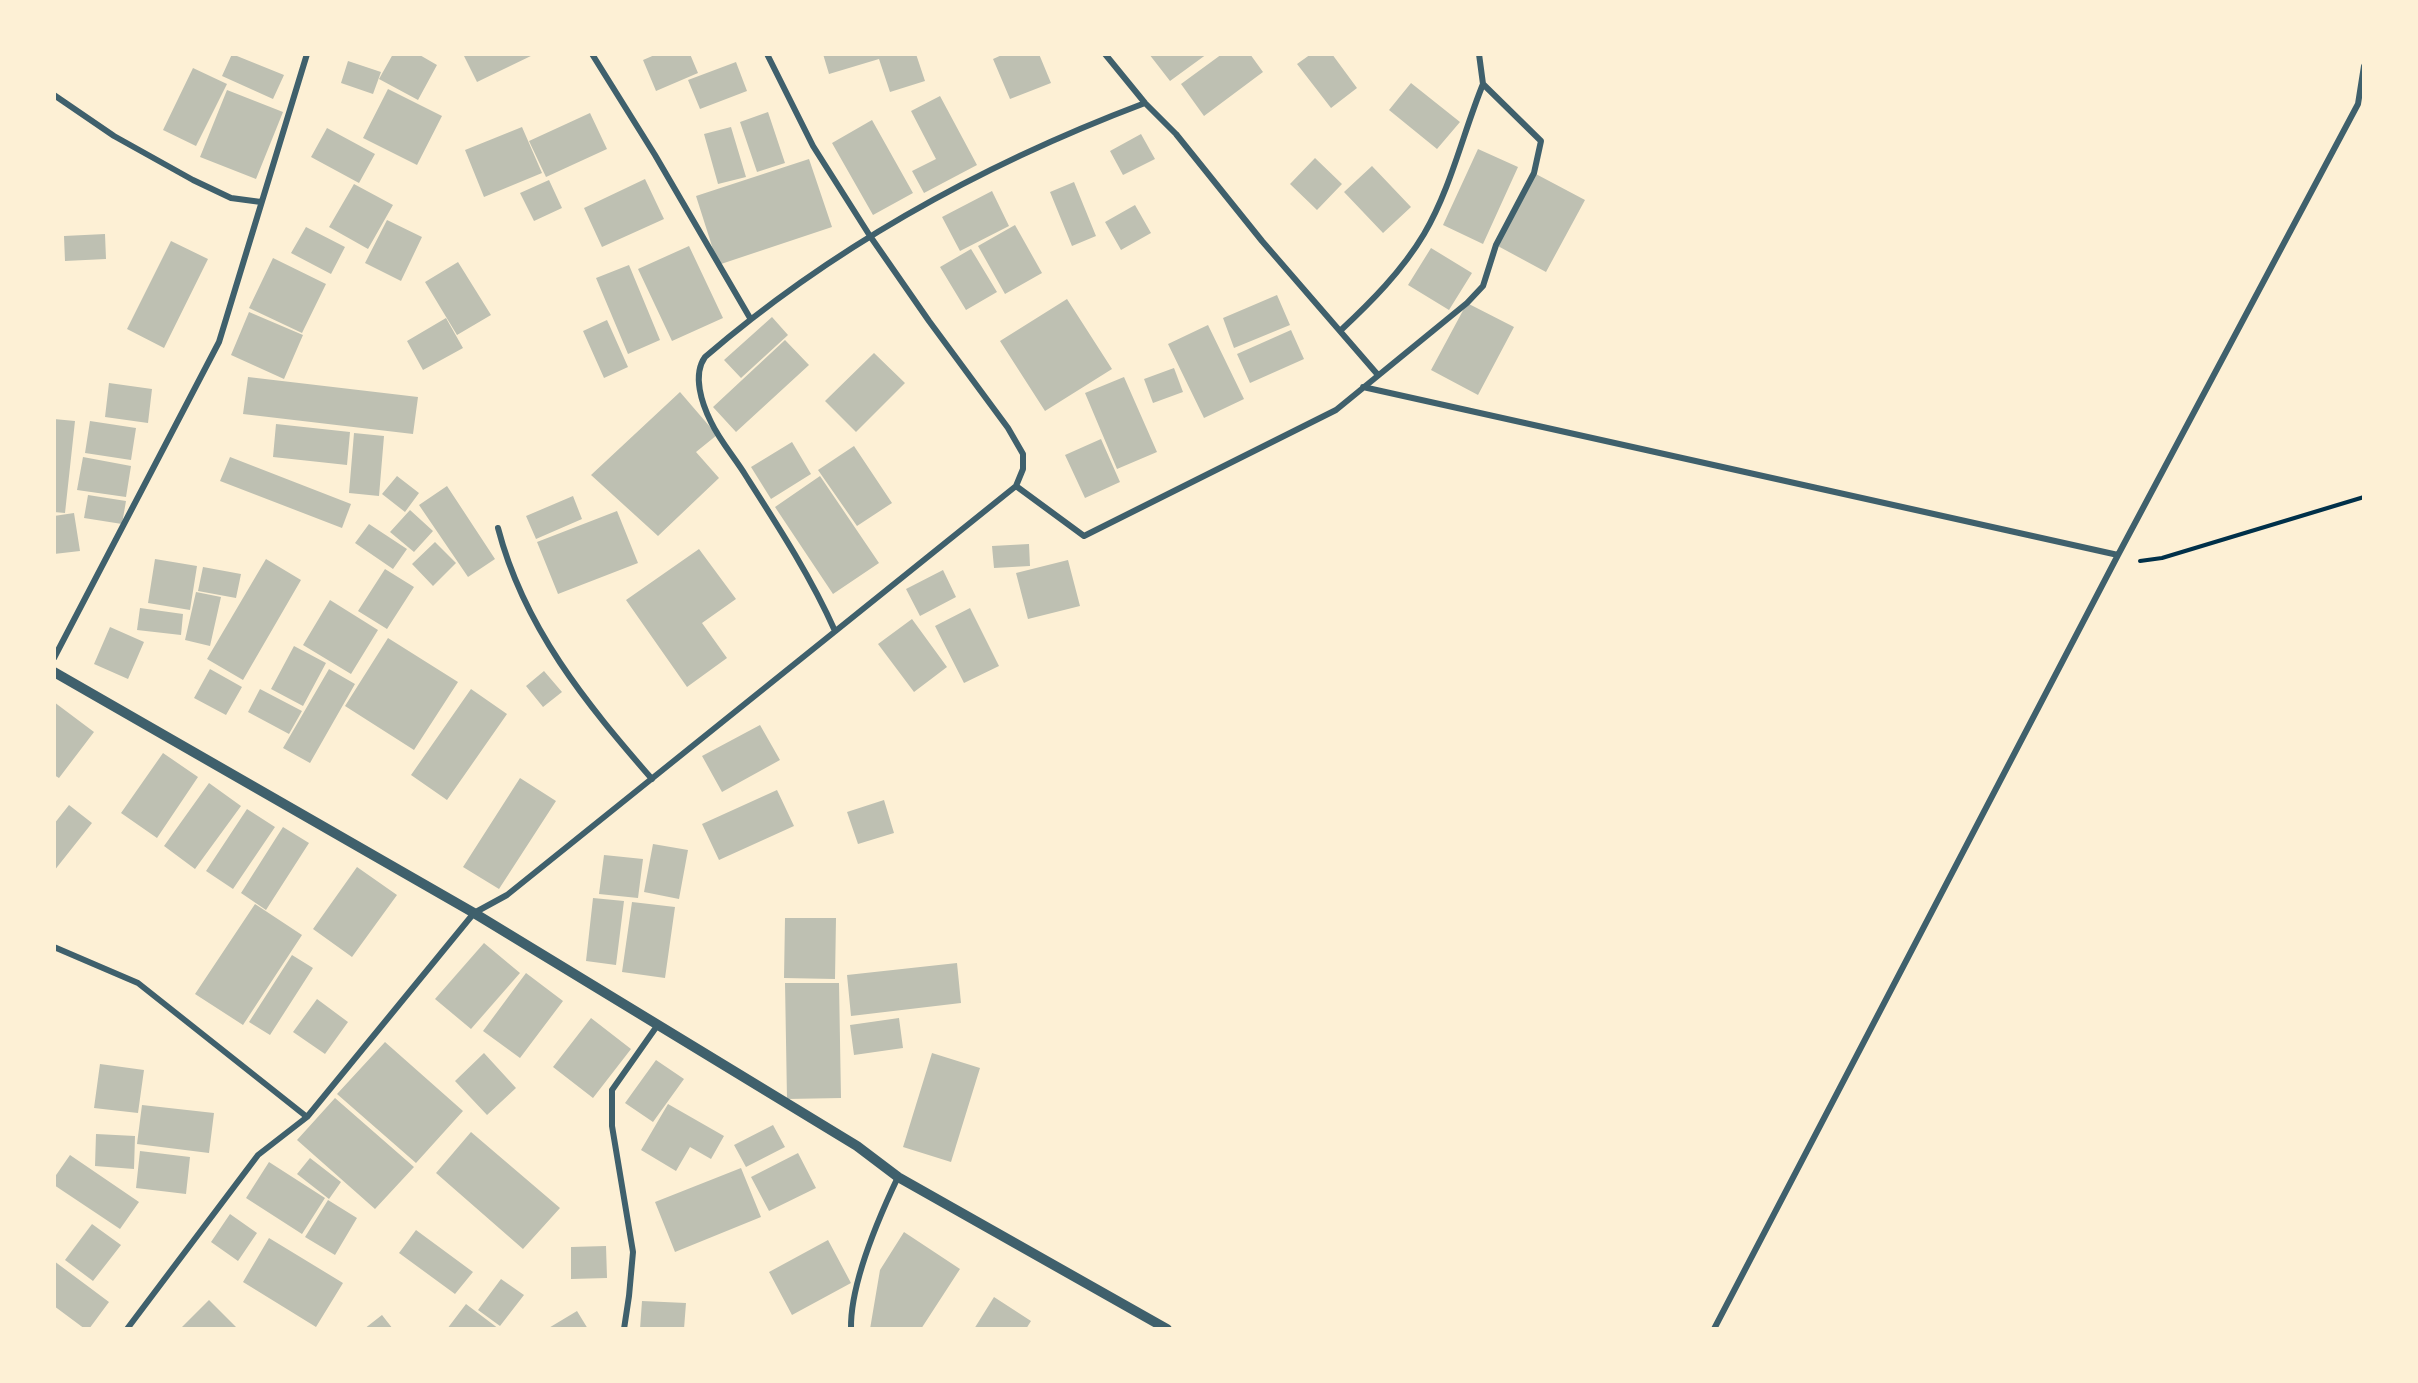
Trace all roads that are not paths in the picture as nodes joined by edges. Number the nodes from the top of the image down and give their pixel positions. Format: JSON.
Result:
{"nodes":[{"id":1,"x":307,"y":54,"type":"edge"},
{"id":2,"x":592,"y":54,"type":"edge"},
{"id":3,"x":768,"y":54,"type":"edge"},
{"id":4,"x":1105,"y":54,"type":"edge"},
{"id":5,"x":1479,"y":54,"type":"edge"},
{"id":6,"x":2364,"y":66,"type":"edge"},
{"id":7,"x":1483,"y":84,"type":"junction"},
{"id":8,"x":54,"y":94,"type":"edge"},
{"id":9,"x":1145,"y":103,"type":"junction"},
{"id":10,"x":261,"y":202,"type":"junction"},
{"id":11,"x":870,"y":236,"type":"junction"},
{"id":12,"x":750,"y":318,"type":"junction"},
{"id":13,"x":1340,"y":331,"type":"junction"},
{"id":14,"x":1378,"y":375,"type":"junction"},
{"id":15,"x":1364,"y":387,"type":"junction"},
{"id":16,"x":1016,"y":486,"type":"junction"},
{"id":17,"x":498,"y":528,"type":"dead end"},
{"id":18,"x":2118,"y":555,"type":"junction"},
{"id":19,"x":835,"y":631,"type":"junction"},
{"id":20,"x":54,"y":658,"type":"edge"},
{"id":21,"x":54,"y":672,"type":"edge"},
{"id":22,"x":652,"y":778,"type":"junction"},
{"id":23,"x":474,"y":913,"type":"junction"},
{"id":24,"x":54,"y":947,"type":"edge"},
{"id":25,"x":657,"y":1026,"type":"junction"},
{"id":26,"x":307,"y":1117,"type":"junction"},
{"id":27,"x":898,"y":1177,"type":"junction"},
{"id":28,"x":127,"y":1329,"type":"edge"},
{"id":29,"x":624,"y":1329,"type":"edge"},
{"id":30,"x":851,"y":1329,"type":"edge"},
{"id":31,"x":1167,"y":1329,"type":"edge"},
{"id":32,"x":1714,"y":1329,"type":"edge"}],
"edges":[{"from":1,"to":10,"type":"street"},
{"from":2,"to":12,"type":"street"},
{"from":3,"to":11,"type":"street"},
{"from":4,"to":9,"type":"street"},
{"from":5,"to":7,"type":"street"},
{"from":6,"to":18,"type":"street"},
{"from":7,"to":13,"type":"street"},
{"from":7,"to":14,"type":"street"},
{"from":8,"to":10,"type":"street"},
{"from":9,"to":11,"type":"street"},
{"from":9,"to":13,"type":"street"},
{"from":10,"to":20,"type":"street"},
{"from":11,"to":12,"type":"street"},
{"from":11,"to":16,"type":"street"},
{"from":12,"to":19,"type":"street"},
{"from":13,"to":14,"type":"street"},
{"from":14,"to":15,"type":"street"},
{"from":15,"to":16,"type":"street"},
{"from":15,"to":18,"type":"street"},
{"from":16,"to":19,"type":"street"},
{"from":17,"to":22,"type":"street"},
{"from":18,"to":32,"type":"street"},
{"from":19,"to":22,"type":"street"},
{"from":21,"to":23,"type":"street"},
{"from":22,"to":23,"type":"street"},
{"from":23,"to":25,"type":"street"},
{"from":23,"to":26,"type":"street"},
{"from":24,"to":26,"type":"street"},
{"from":25,"to":27,"type":"street"},
{"from":25,"to":29,"type":"street"},
{"from":26,"to":28,"type":"street"},
{"from":27,"to":30,"type":"street"},
{"from":27,"to":31,"type":"street"}]}
